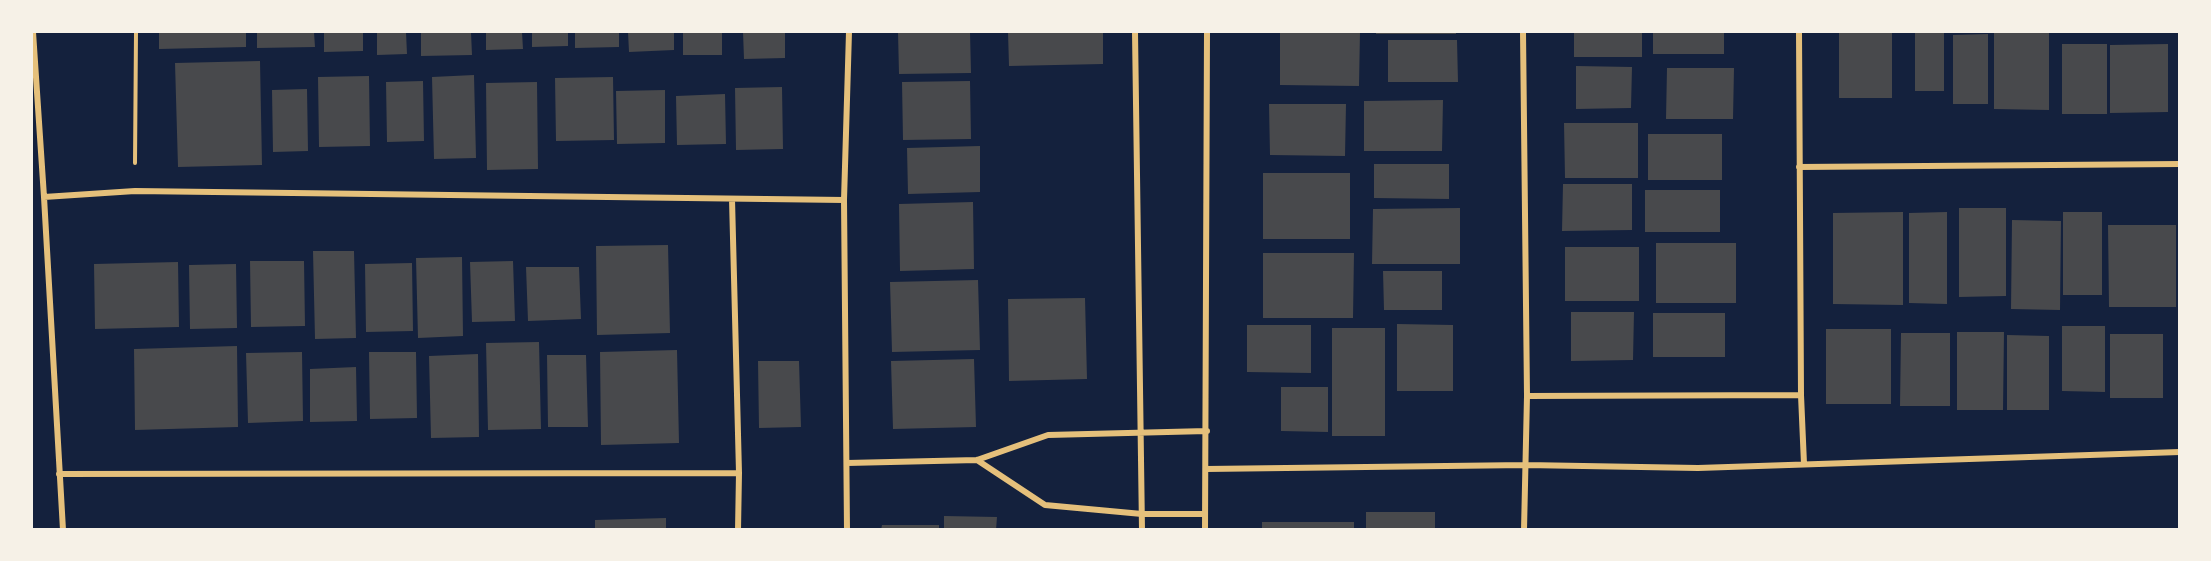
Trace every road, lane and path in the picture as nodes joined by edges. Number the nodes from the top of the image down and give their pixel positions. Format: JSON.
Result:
{"nodes":[{"id":1,"x":33,"y":32,"type":"edge"},
{"id":2,"x":136,"y":32,"type":"edge"},
{"id":3,"x":849,"y":32,"type":"edge"},
{"id":4,"x":1135,"y":32,"type":"edge"},
{"id":5,"x":1207,"y":32,"type":"edge"},
{"id":6,"x":1523,"y":32,"type":"edge"},
{"id":7,"x":1799,"y":32,"type":"edge"},
{"id":8,"x":2180,"y":164,"type":"edge"},
{"id":9,"x":1799,"y":167,"type":"junction"},
{"id":10,"x":135,"y":190,"type":"junction"},
{"id":11,"x":44,"y":196,"type":"junction"},
{"id":12,"x":732,"y":199,"type":"junction"},
{"id":13,"x":844,"y":200,"type":"junction"},
{"id":14,"x":1801,"y":395,"type":"junction"},
{"id":15,"x":1527,"y":396,"type":"junction"},
{"id":16,"x":1207,"y":431,"type":"junction"},
{"id":17,"x":1140,"y":434,"type":"junction"},
{"id":18,"x":2180,"y":452,"type":"edge"},
{"id":19,"x":977,"y":460,"type":"junction"},
{"id":20,"x":847,"y":463,"type":"junction"},
{"id":21,"x":1804,"y":464,"type":"junction"},
{"id":22,"x":1526,"y":465,"type":"junction"},
{"id":23,"x":1206,"y":469,"type":"junction"},
{"id":24,"x":739,"y":473,"type":"junction"},
{"id":25,"x":59,"y":474,"type":"junction"},
{"id":26,"x":1142,"y":514,"type":"junction"},
{"id":27,"x":1205,"y":514,"type":"junction"},
{"id":28,"x":63,"y":530,"type":"edge"},
{"id":29,"x":738,"y":530,"type":"edge"},
{"id":30,"x":846,"y":530,"type":"edge"},
{"id":31,"x":1142,"y":530,"type":"edge"},
{"id":32,"x":1205,"y":530,"type":"edge"},
{"id":33,"x":1524,"y":530,"type":"edge"}],
"edges":[{"from":1,"to":11,"type":"street"},
{"from":2,"to":10,"type":"path"},
{"from":3,"to":13,"type":"street"},
{"from":4,"to":17,"type":"street"},
{"from":5,"to":16,"type":"street"},
{"from":6,"to":15,"type":"street"},
{"from":7,"to":9,"type":"street"},
{"from":8,"to":9,"type":"street"},
{"from":9,"to":14,"type":"street"},
{"from":10,"to":11,"type":"street"},
{"from":10,"to":12,"type":"street"},
{"from":11,"to":25,"type":"street"},
{"from":12,"to":13,"type":"street"},
{"from":12,"to":24,"type":"street"},
{"from":13,"to":20,"type":"street"},
{"from":14,"to":15,"type":"street"},
{"from":14,"to":21,"type":"street"},
{"from":15,"to":22,"type":"street"},
{"from":16,"to":17,"type":"street"},
{"from":16,"to":23,"type":"street"},
{"from":17,"to":19,"type":"street"},
{"from":17,"to":26,"type":"street"},
{"from":18,"to":21,"type":"street"},
{"from":19,"to":20,"type":"street"},
{"from":19,"to":26,"type":"street"},
{"from":20,"to":30,"type":"street"},
{"from":21,"to":22,"type":"street"},
{"from":22,"to":23,"type":"street"},
{"from":22,"to":33,"type":"street"},
{"from":23,"to":27,"type":"street"},
{"from":24,"to":25,"type":"street"},
{"from":24,"to":29,"type":"street"},
{"from":25,"to":28,"type":"street"},
{"from":26,"to":27,"type":"street"},
{"from":26,"to":31,"type":"street"},
{"from":27,"to":32,"type":"street"}]}
